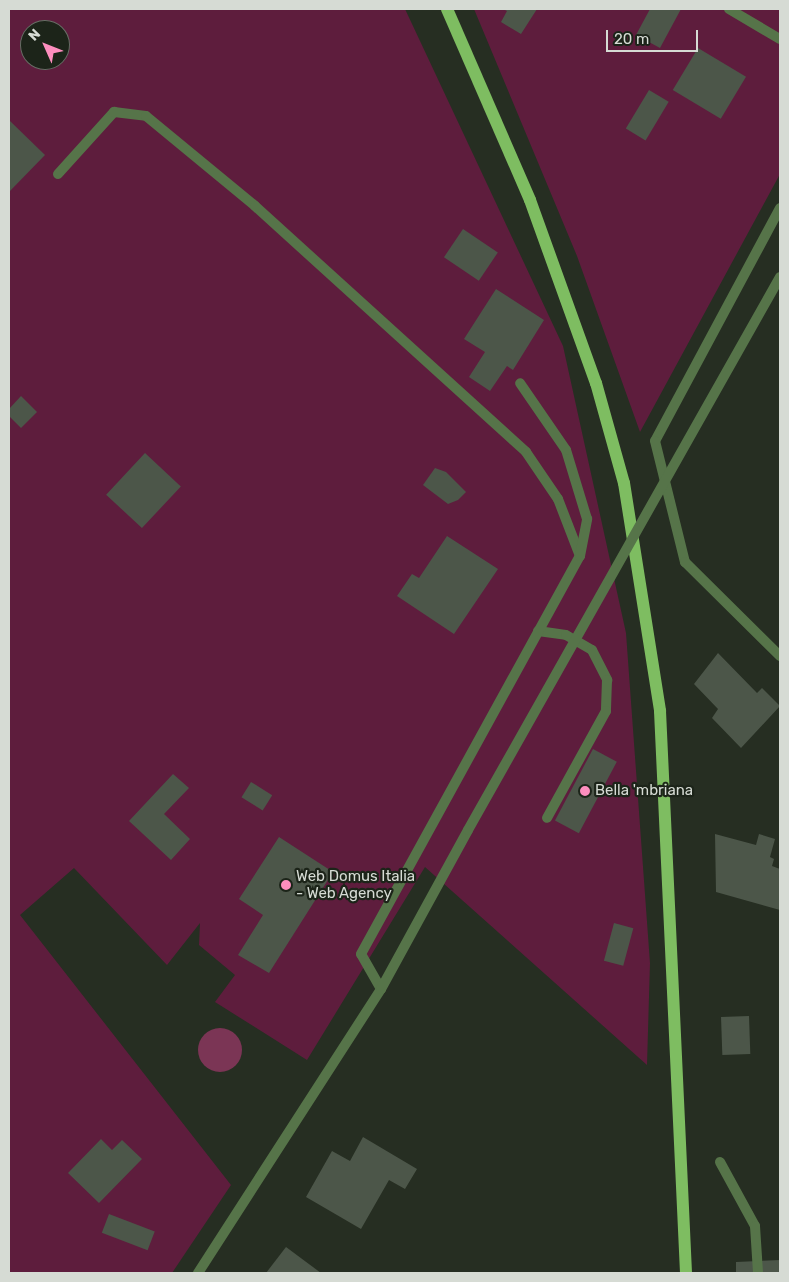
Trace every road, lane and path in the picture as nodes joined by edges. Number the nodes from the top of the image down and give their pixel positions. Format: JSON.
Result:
{"nodes":[{"id":1,"x":447,"y":9,"type":"edge"},
{"id":2,"x":729,"y":9,"type":"edge"},
{"id":3,"x":780,"y":39,"type":"edge"},
{"id":4,"x":58,"y":174,"type":"dead end"},
{"id":5,"x":779,"y":212,"type":"edge"},
{"id":6,"x":780,"y":277,"type":"edge"},
{"id":7,"x":520,"y":383,"type":"dead end"},
{"id":8,"x":580,"y":556,"type":"junction"},
{"id":9,"x":538,"y":631,"type":"junction"},
{"id":10,"x":780,"y":656,"type":"edge"},
{"id":11,"x":547,"y":818,"type":"dead end"},
{"id":12,"x":381,"y":989,"type":"junction"},
{"id":13,"x":720,"y":1162,"type":"dead end"},
{"id":14,"x":198,"y":1273,"type":"edge"},
{"id":15,"x":686,"y":1273,"type":"edge"},
{"id":16,"x":758,"y":1273,"type":"edge"}],
"edges":[{"from":1,"to":15,"type":"main road"},
{"from":2,"to":3,"type":"street"},
{"from":4,"to":8,"type":"street"},
{"from":5,"to":10,"type":"street"},
{"from":6,"to":12,"type":"street","bridge":true},
{"from":7,"to":8,"type":"street"},
{"from":8,"to":9,"type":"street"},
{"from":9,"to":11,"type":"street"},
{"from":9,"to":12,"type":"street"},
{"from":12,"to":14,"type":"street"},
{"from":13,"to":16,"type":"street"}]}
